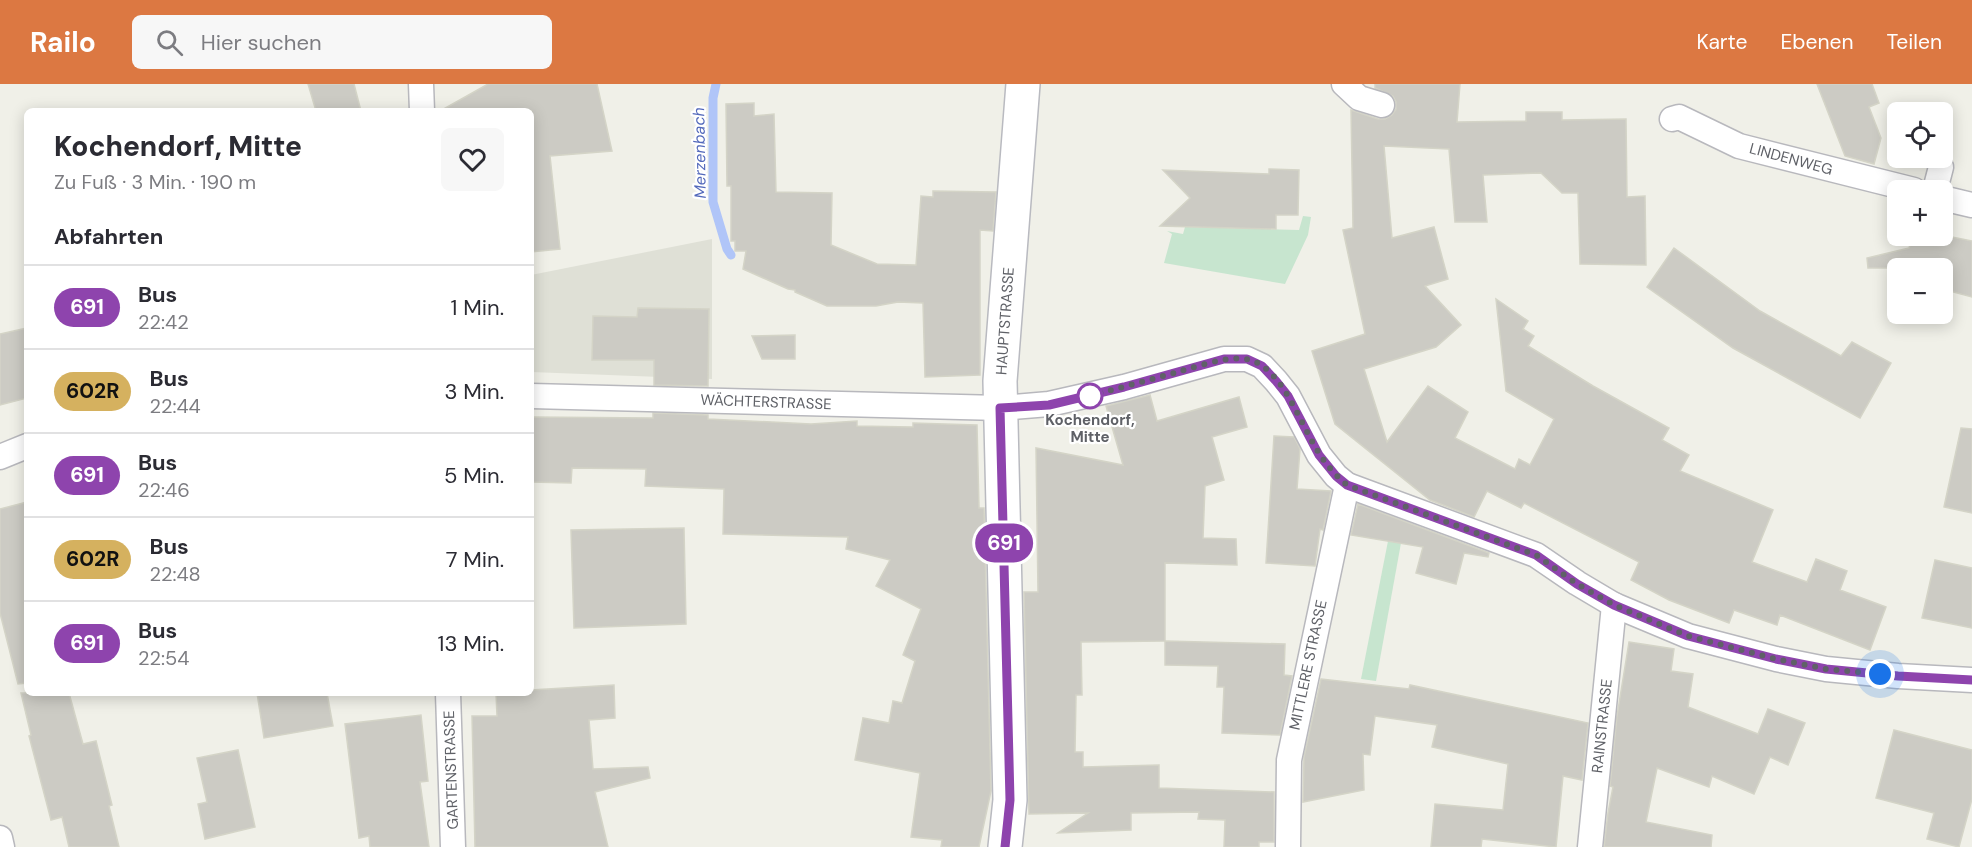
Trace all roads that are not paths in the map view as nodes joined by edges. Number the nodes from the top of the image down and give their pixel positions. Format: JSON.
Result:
{"nodes":[{"id":1,"x":421,"y":84,"type":"edge"},
{"id":2,"x":1023,"y":84,"type":"edge"},
{"id":3,"x":1344,"y":84,"type":"edge"},
{"id":4,"x":1382,"y":105,"type":"dead end"},
{"id":5,"x":422,"y":108,"type":"edge"},
{"id":6,"x":1672,"y":119,"type":"dead end"},
{"id":7,"x":1887,"y":183,"type":"edge"},
{"id":8,"x":1953,"y":201,"type":"edge"},
{"id":9,"x":1972,"y":206,"type":"edge"},
{"id":10,"x":534,"y":396,"type":"edge"},
{"id":11,"x":1000,"y":408,"type":"junction"},
{"id":12,"x":24,"y":447,"type":"edge"},
{"id":13,"x":0,"y":457,"type":"edge"},
{"id":14,"x":1347,"y":485,"type":"junction"},
{"id":15,"x":1614,"y":605,"type":"junction"},
{"id":16,"x":1972,"y":680,"type":"edge"},
{"id":17,"x":448,"y":696,"type":"edge"},
{"id":18,"x":0,"y":838,"type":"edge"},
{"id":19,"x":2,"y":847,"type":"edge"},
{"id":20,"x":453,"y":847,"type":"edge"},
{"id":21,"x":1005,"y":847,"type":"edge"},
{"id":22,"x":1288,"y":847,"type":"edge"},
{"id":23,"x":1590,"y":847,"type":"edge"}],
"edges":[{"from":1,"to":5,"type":"street"},
{"from":2,"to":11,"type":"main road","name":"HAUPTSTRASSE"},
{"from":3,"to":4,"type":"street"},
{"from":6,"to":7,"type":"street","name":"LINDENWEG"},
{"from":8,"to":9,"type":"street"},
{"from":10,"to":11,"type":"street","name":"WÄCHTERSTRASSE"},
{"from":11,"to":14,"type":"street","name":"WÄCHTERSTRASSE"},
{"from":11,"to":21,"type":"main road","name":"HAUPTSTRASSE"},
{"from":12,"to":13,"type":"street"},
{"from":14,"to":15,"type":"street"},
{"from":14,"to":22,"type":"street","name":"MITTLERE STRASSE"},
{"from":15,"to":16,"type":"street"},
{"from":15,"to":23,"type":"street","name":"RAINSTRASSE"},
{"from":17,"to":20,"type":"street","name":"GARTENSTRASSE"},
{"from":18,"to":19,"type":"street"}]}
